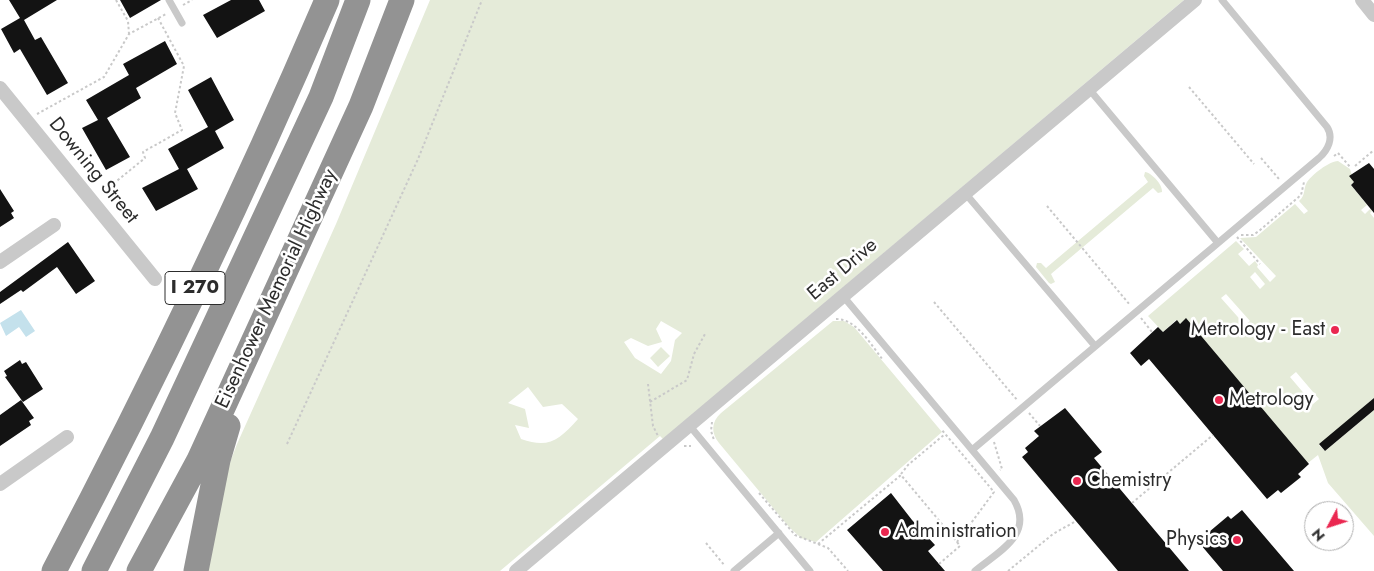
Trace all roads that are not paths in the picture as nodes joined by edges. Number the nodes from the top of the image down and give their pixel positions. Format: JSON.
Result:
{"nodes":[{"id":1,"x":169,"y":0,"type":"edge"},
{"id":2,"x":327,"y":0,"type":"edge"},
{"id":3,"x":358,"y":0,"type":"edge"},
{"id":4,"x":402,"y":0,"type":"edge"},
{"id":5,"x":1195,"y":0,"type":"edge"},
{"id":6,"x":1222,"y":0,"type":"edge"},
{"id":7,"x":1362,"y":0,"type":"edge"},
{"id":8,"x":1374,"y":15,"type":"edge"},
{"id":9,"x":182,"y":23,"type":"dead end"},
{"id":10,"x":0,"y":88,"type":"edge"},
{"id":11,"x":1089,"y":89,"type":"junction"},
{"id":12,"x":965,"y":193,"type":"junction"},
{"id":13,"x":273,"y":198,"type":"junction"},
{"id":14,"x":54,"y":225,"type":"dead end"},
{"id":15,"x":1218,"y":243,"type":"junction"},
{"id":16,"x":0,"y":262,"type":"edge"},
{"id":17,"x":155,"y":279,"type":"dead end"},
{"id":18,"x":843,"y":296,"type":"junction"},
{"id":19,"x":1095,"y":346,"type":"junction"},
{"id":20,"x":248,"y":351,"type":"junction"},
{"id":21,"x":689,"y":426,"type":"junction"},
{"id":22,"x":67,"y":437,"type":"dead end"},
{"id":23,"x":972,"y":450,"type":"junction"},
{"id":24,"x":0,"y":484,"type":"edge"},
{"id":25,"x":779,"y":533,"type":"junction"},
{"id":26,"x":730,"y":570,"type":"edge"},
{"id":27,"x":54,"y":571,"type":"edge"},
{"id":28,"x":58,"y":571,"type":"edge"},
{"id":29,"x":94,"y":571,"type":"edge"},
{"id":30,"x":139,"y":571,"type":"edge"},
{"id":31,"x":196,"y":571,"type":"edge"},
{"id":32,"x":516,"y":571,"type":"edge"},
{"id":33,"x":810,"y":571,"type":"edge"},
{"id":34,"x":976,"y":571,"type":"edge"}],
"edges":[{"from":1,"to":9,"type":"lane"},
{"from":2,"to":27,"type":"highway","number":"I 270"},
{"from":3,"to":13,"type":"highway","number":"I 270"},
{"from":4,"to":20,"type":"highway","name":"Eisenhower Memorial Highway"},
{"from":5,"to":11,"type":"street","name":"East Drive"},
{"from":6,"to":15,"type":"lane"},
{"from":7,"to":8,"type":"street"},
{"from":10,"to":17,"type":"street","name":"Downing Street"},
{"from":11,"to":12,"type":"street","name":"East Drive"},
{"from":11,"to":15,"type":"lane"},
{"from":12,"to":18,"type":"street","name":"East Drive"},
{"from":12,"to":19,"type":"lane"},
{"from":13,"to":28,"type":"highway"},
{"from":13,"to":29,"type":"highway","number":"I 270"},
{"from":14,"to":16,"type":"street"},
{"from":15,"to":19,"type":"lane"},
{"from":18,"to":21,"type":"street","name":"East Drive"},
{"from":18,"to":23,"type":"lane"},
{"from":19,"to":23,"type":"lane"},
{"from":20,"to":30,"type":"highway","name":"Eisenhower Memorial Highway"},
{"from":20,"to":31,"type":"highway"},
{"from":21,"to":25,"type":"lane"},
{"from":21,"to":32,"type":"street","name":"East Drive"},
{"from":22,"to":24,"type":"street"},
{"from":23,"to":34,"type":"lane"},
{"from":25,"to":26,"type":"lane"},
{"from":25,"to":33,"type":"lane"}]}
